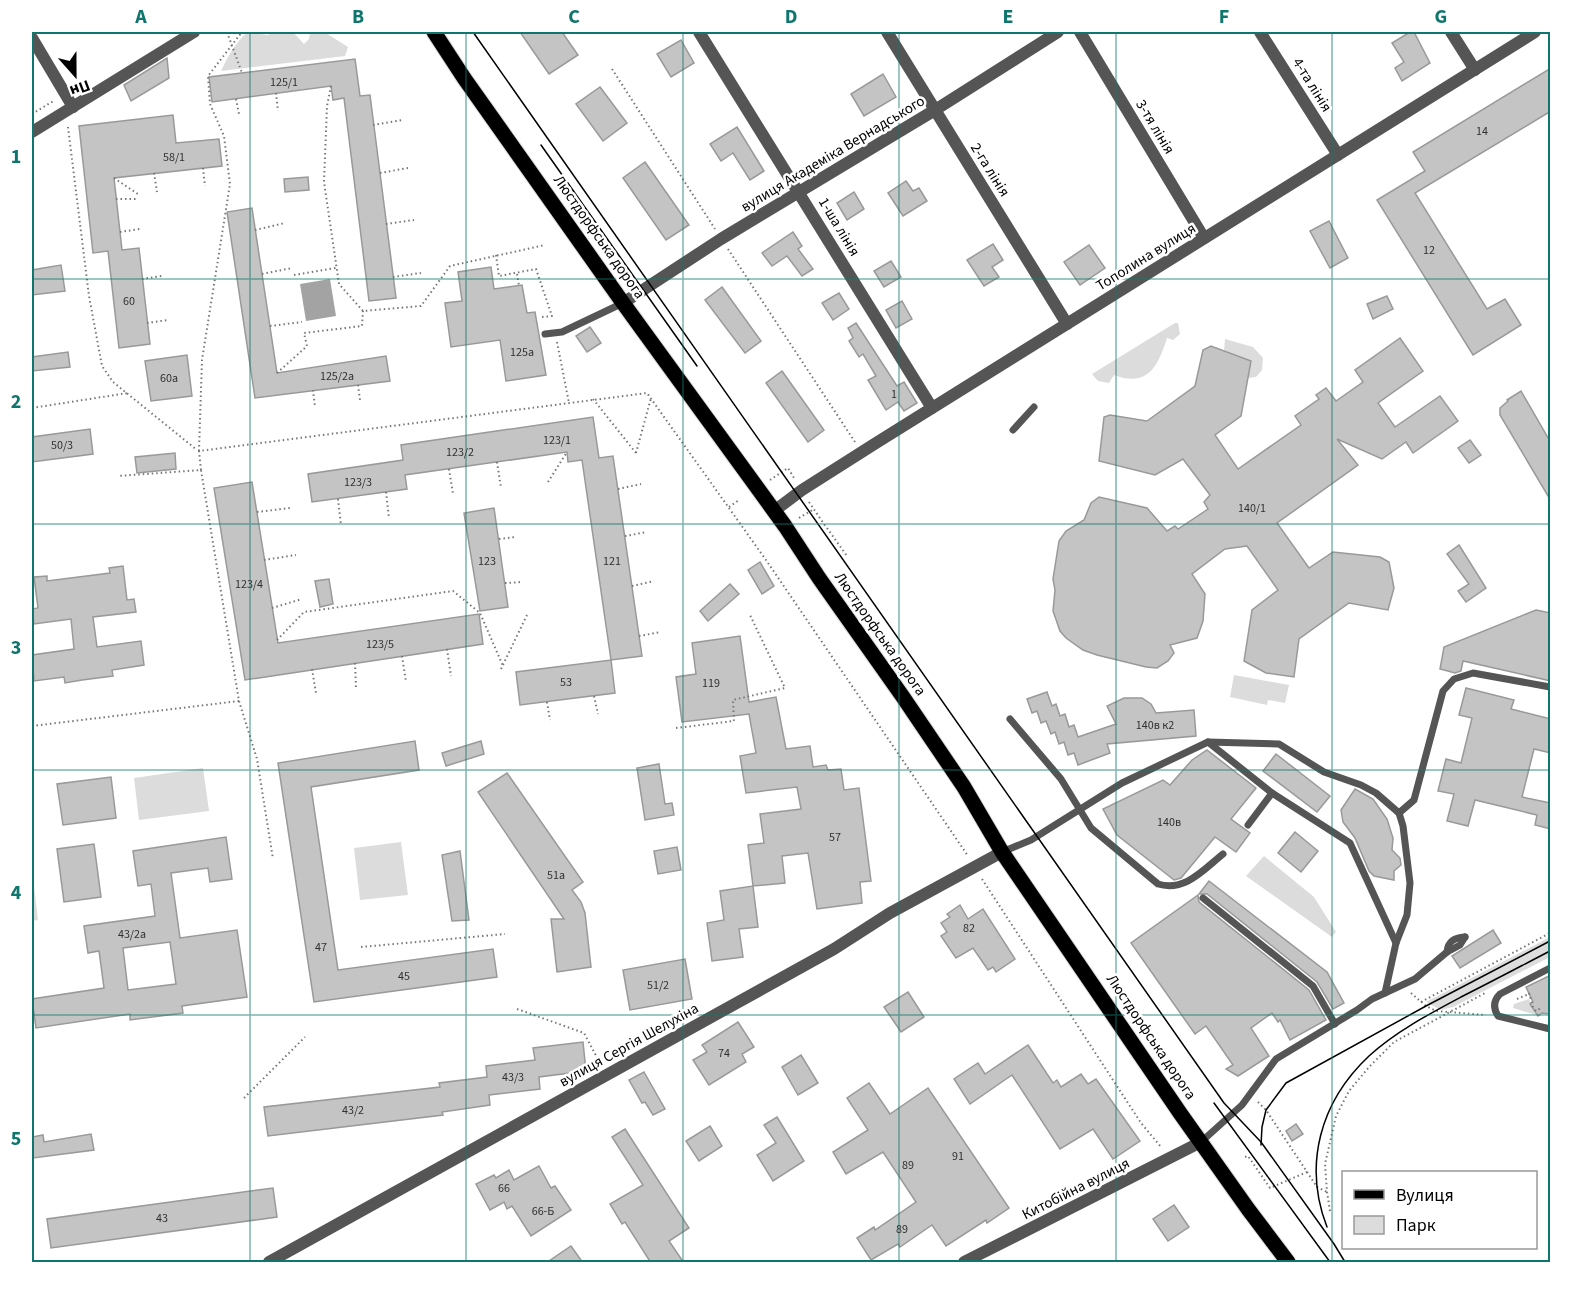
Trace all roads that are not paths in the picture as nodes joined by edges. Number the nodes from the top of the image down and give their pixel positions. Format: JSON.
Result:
{"nodes":[{"id":1,"x":194,"y":32,"type":"edge"},
{"id":2,"x":434,"y":32,"type":"edge"},
{"id":3,"x":699,"y":32,"type":"edge"},
{"id":4,"x":887,"y":32,"type":"edge"},
{"id":5,"x":1058,"y":32,"type":"edge"},
{"id":6,"x":1080,"y":32,"type":"edge"},
{"id":7,"x":1260,"y":32,"type":"edge"},
{"id":8,"x":1451,"y":32,"type":"edge"},
{"id":9,"x":1535,"y":32,"type":"edge"},
{"id":10,"x":32,"y":38,"type":"edge"},
{"id":11,"x":1475,"y":70,"type":"junction"},
{"id":12,"x":73,"y":107,"type":"junction"},
{"id":13,"x":935,"y":110,"type":"junction"},
{"id":14,"x":32,"y":132,"type":"edge"},
{"id":15,"x":1338,"y":155,"type":"junction"},
{"id":16,"x":800,"y":193,"type":"junction"},
{"id":17,"x":1204,"y":238,"type":"junction"},
{"id":18,"x":623,"y":303,"type":"junction"},
{"id":19,"x":1067,"y":324,"type":"junction"},
{"id":20,"x":545,"y":334,"type":"dead end"},
{"id":21,"x":1034,"y":407,"type":"dead end"},
{"id":22,"x":932,"y":408,"type":"junction"},
{"id":23,"x":1013,"y":430,"type":"dead end"},
{"id":24,"x":774,"y":511,"type":"junction"},
{"id":25,"x":1551,"y":687,"type":"edge"},
{"id":26,"x":1010,"y":719,"type":"dead end"},
{"id":27,"x":1208,"y":742,"type":"junction"},
{"id":28,"x":1272,"y":793,"type":"junction"},
{"id":29,"x":1080,"y":809,"type":"junction"},
{"id":30,"x":1399,"y":813,"type":"junction"},
{"id":31,"x":1248,"y":825,"type":"dead end"},
{"id":32,"x":1002,"y":852,"type":"junction"},
{"id":33,"x":1223,"y":854,"type":"dead end"},
{"id":34,"x":1203,"y":898,"type":"dead end"},
{"id":35,"x":1396,"y":943,"type":"junction"},
{"id":36,"x":1447,"y":952,"type":"dead end"},
{"id":37,"x":1551,"y":968,"type":"edge"},
{"id":38,"x":1385,"y":993,"type":"junction"},
{"id":39,"x":1335,"y":1024,"type":"junction"},
{"id":40,"x":1551,"y":1029,"type":"edge"},
{"id":41,"x":1201,"y":1142,"type":"junction"},
{"id":42,"x":269,"y":1263,"type":"edge"},
{"id":43,"x":964,"y":1263,"type":"edge"},
{"id":44,"x":1288,"y":1263,"type":"edge"}],
"edges":[{"from":1,"to":12,"type":"street"},
{"from":2,"to":18,"type":"main road","name":"Люстдорфська дорога"},
{"from":3,"to":16,"type":"street","name":"1-ша лінія"},
{"from":4,"to":13,"type":"street","name":"2-га лінія"},
{"from":5,"to":13,"type":"street","name":"вулиця Академіка Вернадського"},
{"from":6,"to":17,"type":"street","name":"3-тя лінія"},
{"from":7,"to":15,"type":"street","name":"4-та лінія"},
{"from":8,"to":11,"type":"street"},
{"from":9,"to":11,"type":"street","name":"Тополина вулиця"},
{"from":10,"to":12,"type":"street"},
{"from":11,"to":15,"type":"street","name":"Тополина вулиця"},
{"from":12,"to":14,"type":"street"},
{"from":13,"to":16,"type":"street","name":"вулиця Академіка Вернадського"},
{"from":13,"to":19,"type":"street","name":"2-га лінія"},
{"from":15,"to":17,"type":"street","name":"Тополина вулиця"},
{"from":16,"to":18,"type":"street","name":"вулиця Академіка Вернадського"},
{"from":16,"to":22,"type":"street","name":"1-ша лінія"},
{"from":17,"to":19,"type":"street","name":"Тополина вулиця"},
{"from":18,"to":20,"type":"lane"},
{"from":18,"to":24,"type":"main road","name":"Люстдорфська дорога"},
{"from":19,"to":22,"type":"street","name":"Тополина вулиця"},
{"from":21,"to":23,"type":"lane"},
{"from":22,"to":24,"type":"street","name":"Тополина вулиця"},
{"from":24,"to":32,"type":"main road","name":"Люстдорфська дорога"},
{"from":25,"to":30,"type":"lane"},
{"from":26,"to":29,"type":"lane"},
{"from":27,"to":28,"type":"lane"},
{"from":27,"to":29,"type":"lane"},
{"from":27,"to":30,"type":"lane"},
{"from":28,"to":31,"type":"lane"},
{"from":28,"to":35,"type":"lane"},
{"from":29,"to":32,"type":"lane"},
{"from":29,"to":33,"type":"lane"},
{"from":30,"to":35,"type":"lane"},
{"from":32,"to":41,"type":"main road","name":"Люстдорфська дорога"},
{"from":32,"to":42,"type":"street","name":"вулиця Сергія Шелухіна"},
{"from":34,"to":39,"type":"lane"},
{"from":35,"to":38,"type":"lane"},
{"from":36,"to":38,"type":"lane"},
{"from":37,"to":40,"type":"lane"},
{"from":38,"to":39,"type":"lane"},
{"from":39,"to":41,"type":"lane"},
{"from":41,"to":43,"type":"street","name":"Китобійна вулиця"},
{"from":41,"to":44,"type":"main road","name":"Люстдорфська дорога"}]}
